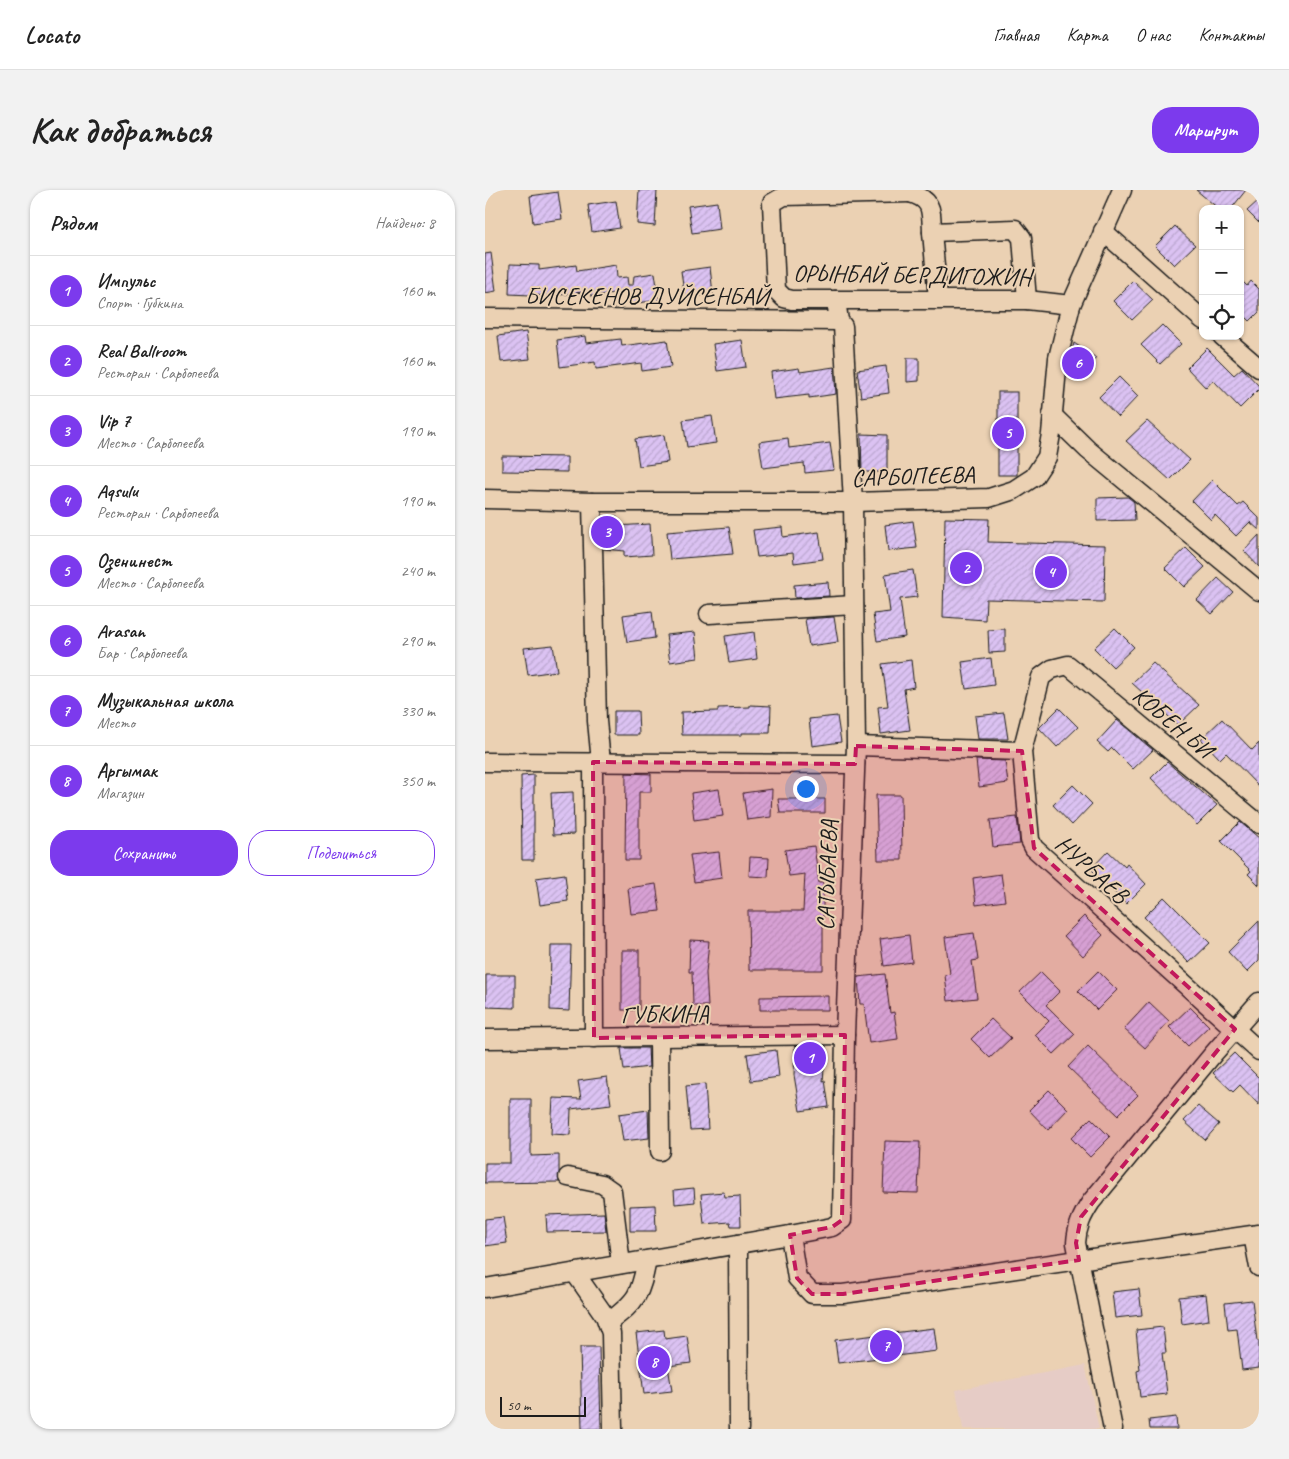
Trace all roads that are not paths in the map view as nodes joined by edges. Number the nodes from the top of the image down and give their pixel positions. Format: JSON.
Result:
{"nodes":[{"id":1,"x":1122,"y":190,"type":"edge"},
{"id":2,"x":910,"y":192,"type":"edge"},
{"id":3,"x":1103,"y":231,"type":"junction"},
{"id":4,"x":932,"y":232,"type":"junction"},
{"id":5,"x":938,"y":299,"type":"junction"},
{"id":6,"x":836,"y":300,"type":"junction"},
{"id":7,"x":1027,"y":300,"type":"junction"},
{"id":8,"x":1071,"y":305,"type":"junction"},
{"id":9,"x":1199,"y":316,"type":"edge"},
{"id":10,"x":485,"y":318,"type":"edge"},
{"id":11,"x":839,"y":321,"type":"junction"},
{"id":12,"x":1227,"y":340,"type":"edge"},
{"id":13,"x":1259,"y":368,"type":"edge"},
{"id":14,"x":1052,"y":415,"type":"junction"},
{"id":15,"x":485,"y":499,"type":"edge"},
{"id":16,"x":591,"y":502,"type":"junction"},
{"id":17,"x":853,"y":502,"type":"junction"},
{"id":18,"x":1259,"y":591,"type":"edge"},
{"id":19,"x":854,"y":606,"type":"junction"},
{"id":20,"x":709,"y":614,"type":"dead end"},
{"id":21,"x":1052,"y":669,"type":"joint"},
{"id":22,"x":1022,"y":751,"type":"junction"},
{"id":23,"x":856,"y":755,"type":"junction"},
{"id":24,"x":485,"y":762,"type":"edge"},
{"id":25,"x":597,"y":762,"type":"junction"},
{"id":26,"x":1259,"y":824,"type":"edge"},
{"id":27,"x":1259,"y":1002,"type":"edge"},
{"id":28,"x":1235,"y":1029,"type":"junction"},
{"id":29,"x":845,"y":1035,"type":"junction"},
{"id":30,"x":485,"y":1038,"type":"edge"},
{"id":31,"x":593,"y":1038,"type":"junction"},
{"id":32,"x":659,"y":1038,"type":"junction"},
{"id":33,"x":1259,"y":1051,"type":"edge"},
{"id":34,"x":660,"y":1151,"type":"dead end"},
{"id":35,"x":568,"y":1177,"type":"dead end"},
{"id":36,"x":1256,"y":1234,"type":"edge"},
{"id":37,"x":790,"y":1235,"type":"junction"},
{"id":38,"x":738,"y":1244,"type":"junction"},
{"id":39,"x":647,"y":1260,"type":"junction"},
{"id":40,"x":1079,"y":1260,"type":"junction"},
{"id":41,"x":621,"y":1264,"type":"junction"},
{"id":42,"x":1259,"y":1267,"type":"edge"},
{"id":43,"x":575,"y":1272,"type":"junction"},
{"id":44,"x":485,"y":1288,"type":"edge"},
{"id":45,"x":609,"y":1322,"type":"junction"},
{"id":46,"x":613,"y":1429,"type":"edge"},
{"id":47,"x":739,"y":1429,"type":"edge"},
{"id":48,"x":1113,"y":1429,"type":"edge"}],
"edges":[{"from":1,"to":3,"type":"street","name":"САРБОПЕЕВА"},
{"from":2,"to":4,"type":"street"},
{"from":2,"to":6,"type":"street","name":"ОРЫНБАЙ БЕРДИГОЖИН"},
{"from":3,"to":8,"type":"street","name":"САРБОПЕЕВА"},
{"from":3,"to":9,"type":"street"},
{"from":4,"to":5,"type":"street"},
{"from":4,"to":7,"type":"street"},
{"from":5,"to":6,"type":"street","name":"ОРЫНБАЙ БЕРДИГОЖИН"},
{"from":5,"to":7,"type":"street","name":"ОРЫНБАЙ БЕРДИГОЖИН"},
{"from":6,"to":11,"type":"street","name":"САТЫБАЕВА"},
{"from":7,"to":8,"type":"street","name":"ОРЫНБАЙ БЕРДИГОЖИН"},
{"from":8,"to":14,"type":"street","name":"САРБОПЕЕВА"},
{"from":10,"to":11,"type":"street","name":"БИСЕКЕНОВ ДУЙСЕНБАЙ"},
{"from":11,"to":17,"type":"street","name":"САТЫБАЕВА"},
{"from":12,"to":13,"type":"street"},
{"from":14,"to":17,"type":"street","name":"САРБОПЕЕВА"},
{"from":14,"to":18,"type":"street"},
{"from":15,"to":16,"type":"street","name":"САРБОПЕЕВА"},
{"from":16,"to":17,"type":"street","name":"САРБОПЕЕВА"},
{"from":16,"to":25,"type":"street"},
{"from":17,"to":19,"type":"street","name":"САТЫБАЕВА"},
{"from":19,"to":20,"type":"street"},
{"from":19,"to":23,"type":"street","name":"САТЫБАЕВА"},
{"from":21,"to":22,"type":"street","name":"НУРБАЕВ"},
{"from":21,"to":26,"type":"street","name":"КОБЕН БИ"},
{"from":22,"to":23,"type":"street"},
{"from":22,"to":28,"type":"street","name":"НУРБАЕВ"},
{"from":23,"to":25,"type":"street"},
{"from":23,"to":29,"type":"street","name":"САТЫБАЕВА"},
{"from":24,"to":25,"type":"street"},
{"from":25,"to":31,"type":"street"},
{"from":27,"to":28,"type":"street"},
{"from":28,"to":33,"type":"street","name":"НУРБАЕВ"},
{"from":28,"to":40,"type":"street"},
{"from":29,"to":32,"type":"street","name":"ГУБКИНА"},
{"from":29,"to":37,"type":"street","name":"САТЫБАЕВА"},
{"from":30,"to":31,"type":"street","name":"ГУБКИНА"},
{"from":31,"to":32,"type":"street","name":"ГУБКИНА"},
{"from":32,"to":34,"type":"street"},
{"from":35,"to":41,"type":"street"},
{"from":36,"to":40,"type":"street"},
{"from":36,"to":42,"type":"street"},
{"from":37,"to":38,"type":"street"},
{"from":37,"to":40,"type":"street"},
{"from":38,"to":39,"type":"street"},
{"from":38,"to":47,"type":"street"},
{"from":39,"to":41,"type":"street"},
{"from":39,"to":45,"type":"street"},
{"from":40,"to":48,"type":"street"},
{"from":41,"to":43,"type":"street"},
{"from":43,"to":44,"type":"street"},
{"from":43,"to":45,"type":"street"},
{"from":45,"to":46,"type":"street"}]}
